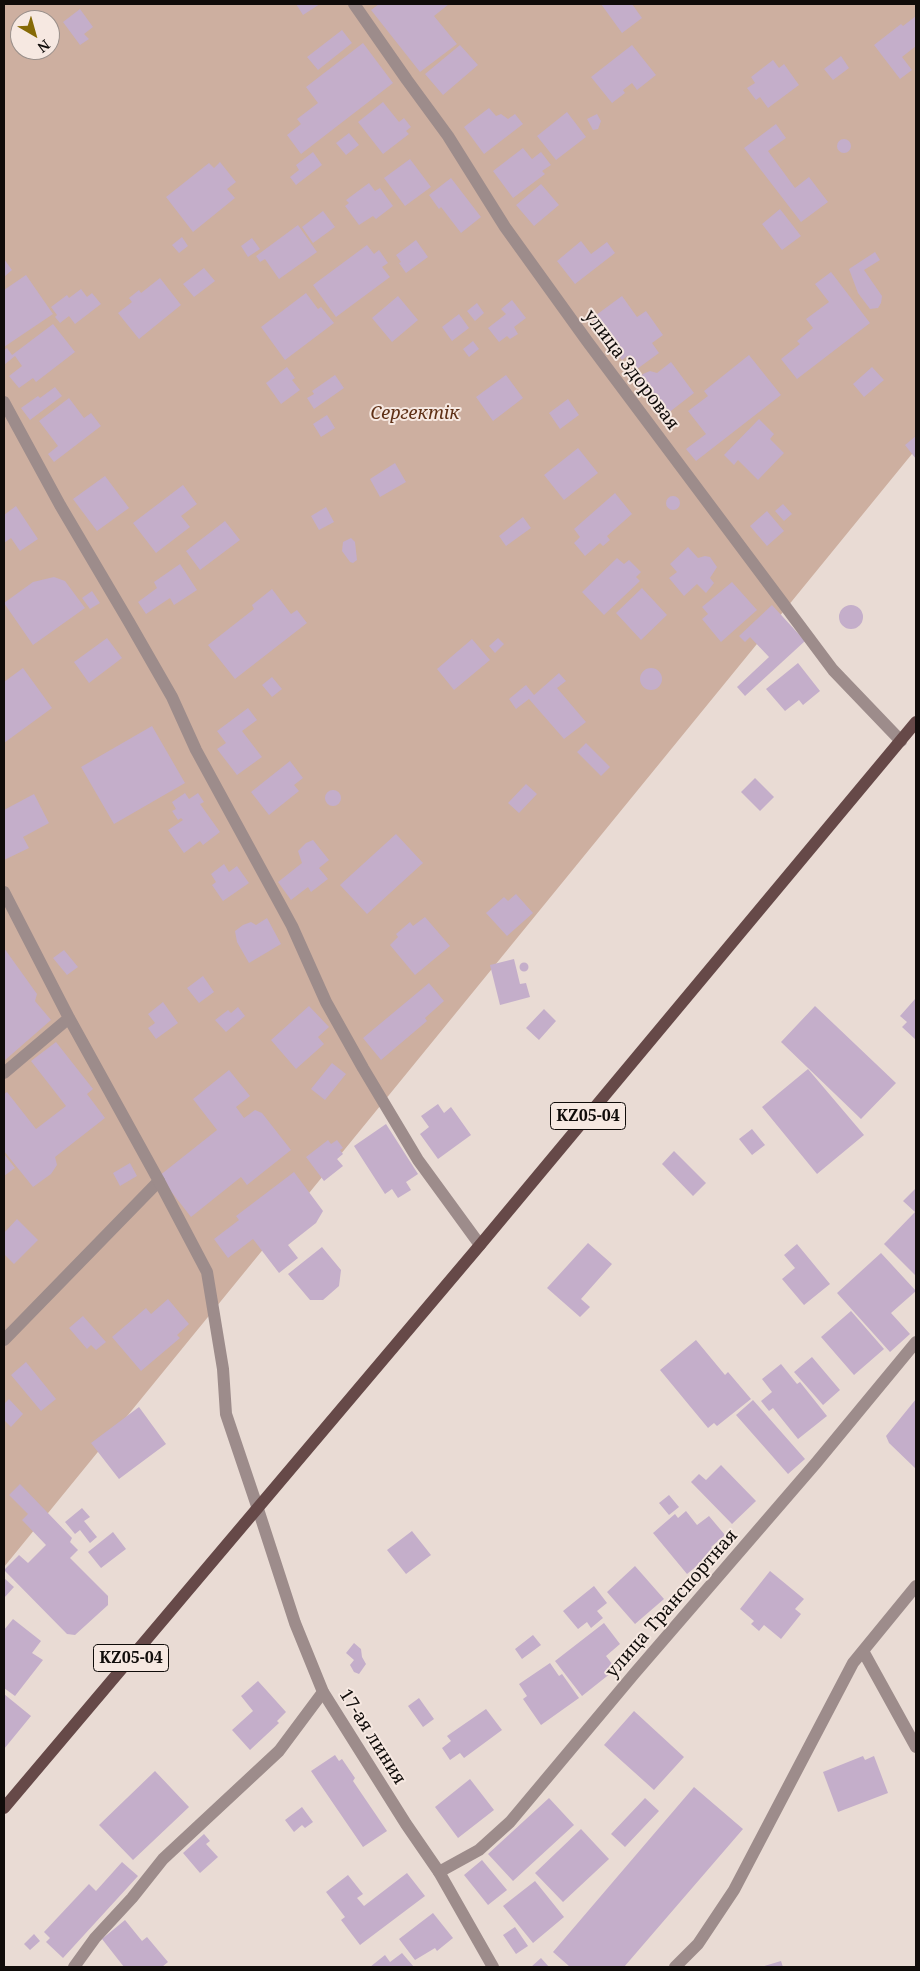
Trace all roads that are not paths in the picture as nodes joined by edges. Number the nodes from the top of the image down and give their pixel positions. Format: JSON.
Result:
{"nodes":[{"id":1,"x":354,"y":4,"type":"edge"},
{"id":2,"x":4,"y":402,"type":"edge"},
{"id":3,"x":916,"y":722,"type":"edge"},
{"id":4,"x":901,"y":741,"type":"junction"},
{"id":5,"x":4,"y":892,"type":"edge"},
{"id":6,"x":69,"y":1018,"type":"junction"},
{"id":7,"x":4,"y":1073,"type":"edge"},
{"id":8,"x":159,"y":1181,"type":"junction"},
{"id":9,"x":480,"y":1245,"type":"junction"},
{"id":10,"x":4,"y":1340,"type":"edge"},
{"id":11,"x":916,"y":1342,"type":"edge"},
{"id":12,"x":258,"y":1509,"type":"junction"},
{"id":13,"x":916,"y":1586,"type":"edge"},
{"id":14,"x":862,"y":1651,"type":"junction"},
{"id":15,"x":323,"y":1692,"type":"junction"},
{"id":16,"x":916,"y":1747,"type":"edge"},
{"id":17,"x":4,"y":1808,"type":"edge"},
{"id":18,"x":439,"y":1872,"type":"junction"},
{"id":19,"x":74,"y":1967,"type":"edge"},
{"id":20,"x":493,"y":1967,"type":"edge"},
{"id":21,"x":675,"y":1967,"type":"edge"}],
"edges":[{"from":1,"to":4,"type":"street","name":"улица Здоровая"},
{"from":2,"to":9,"type":"street"},
{"from":3,"to":4,"type":"main road","number":"KZ05-04"},
{"from":4,"to":9,"type":"main road","number":"KZ05-04"},
{"from":5,"to":6,"type":"street","name":"17-ая линия"},
{"from":6,"to":7,"type":"street"},
{"from":6,"to":8,"type":"street","name":"17-ая линия"},
{"from":8,"to":10,"type":"street"},
{"from":8,"to":12,"type":"street","name":"17-ая линия"},
{"from":9,"to":12,"type":"main road","number":"KZ05-04"},
{"from":11,"to":18,"type":"street","name":"улица Транспортная"},
{"from":12,"to":15,"type":"street","name":"17-ая линия"},
{"from":12,"to":17,"type":"main road","number":"KZ05-04"},
{"from":13,"to":14,"type":"street"},
{"from":14,"to":16,"type":"street"},
{"from":14,"to":21,"type":"street"},
{"from":15,"to":18,"type":"street","name":"17-ая линия"},
{"from":15,"to":19,"type":"street"},
{"from":18,"to":20,"type":"street","name":"17-ая линия"}]}
